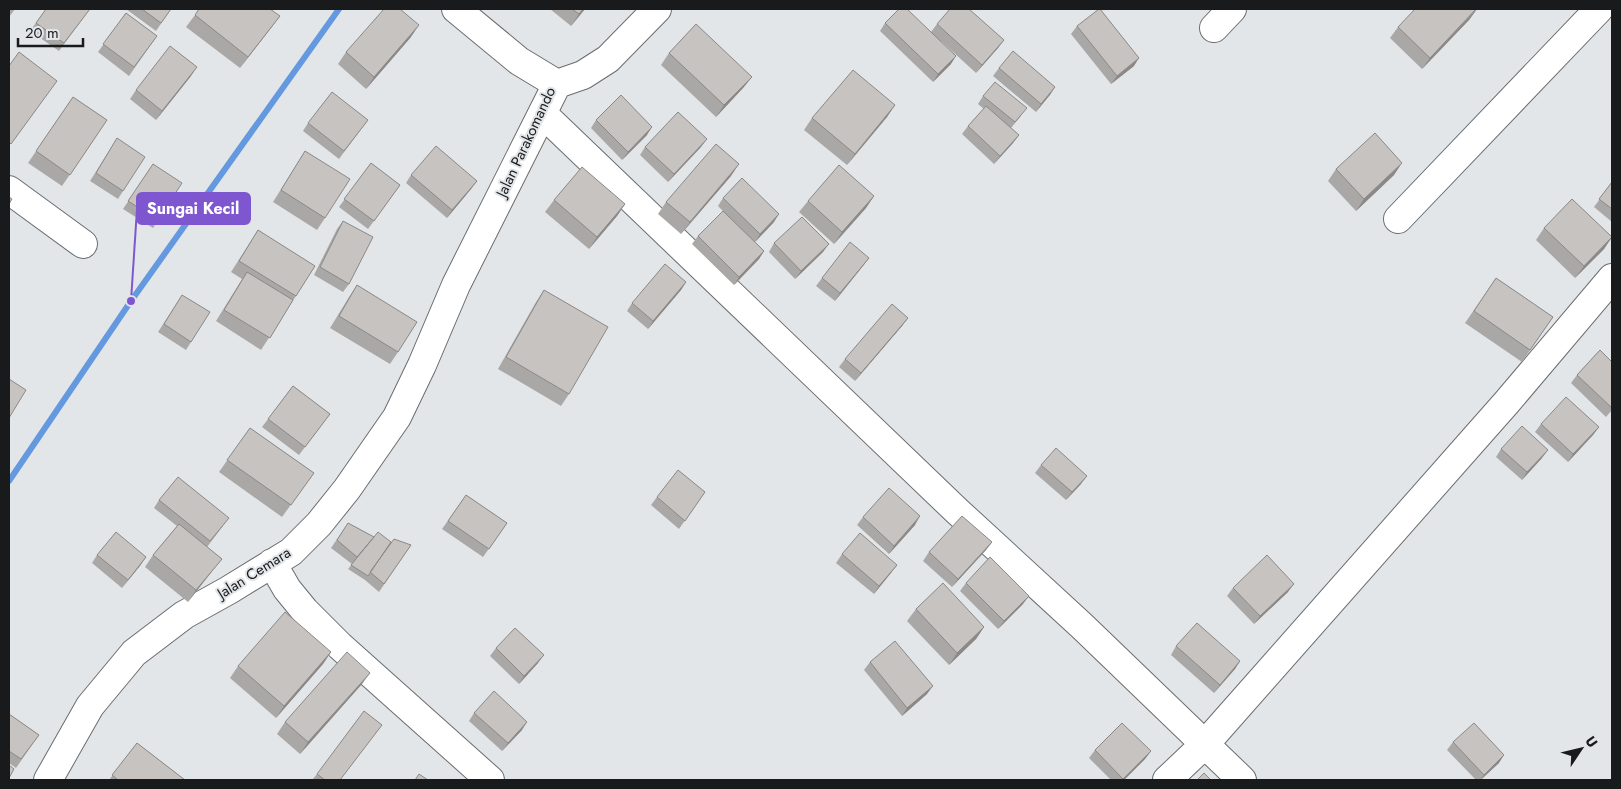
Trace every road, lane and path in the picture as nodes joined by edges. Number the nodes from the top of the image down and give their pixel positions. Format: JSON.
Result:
{"nodes":[{"id":1,"x":456,"y":9,"type":"edge"},
{"id":2,"x":657,"y":9,"type":"edge"},
{"id":3,"x":1599,"y":9,"type":"edge"},
{"id":4,"x":557,"y":84,"type":"junction"},
{"id":5,"x":543,"y":114,"type":"junction"},
{"id":6,"x":9,"y":190,"type":"edge"},
{"id":7,"x":1398,"y":219,"type":"dead end"},
{"id":8,"x":83,"y":244,"type":"dead end"},
{"id":9,"x":1612,"y":278,"type":"edge"},
{"id":10,"x":456,"y":285,"type":"joint"},
{"id":11,"x":272,"y":562,"type":"junction"},
{"id":12,"x":1205,"y":744,"type":"junction"},
{"id":13,"x":48,"y":780,"type":"edge"},
{"id":14,"x":490,"y":780,"type":"edge"},
{"id":15,"x":1167,"y":780,"type":"edge"},
{"id":16,"x":1242,"y":780,"type":"edge"}],
"edges":[{"from":1,"to":4,"type":"street","name":"Jalan Parakomando"},
{"from":2,"to":4,"type":"street"},
{"from":3,"to":7,"type":"street"},
{"from":4,"to":5,"type":"street","name":"Jalan Parakomando"},
{"from":5,"to":10,"type":"street","name":"Jalan Parakomando"},
{"from":5,"to":12,"type":"street"},
{"from":6,"to":8,"type":"street"},
{"from":9,"to":12,"type":"street"},
{"from":10,"to":11,"type":"street","name":"Jalan Cemara"},
{"from":11,"to":13,"type":"street","name":"Jalan Cemara"},
{"from":11,"to":14,"type":"street"},
{"from":12,"to":15,"type":"street"},
{"from":12,"to":16,"type":"street"}]}
